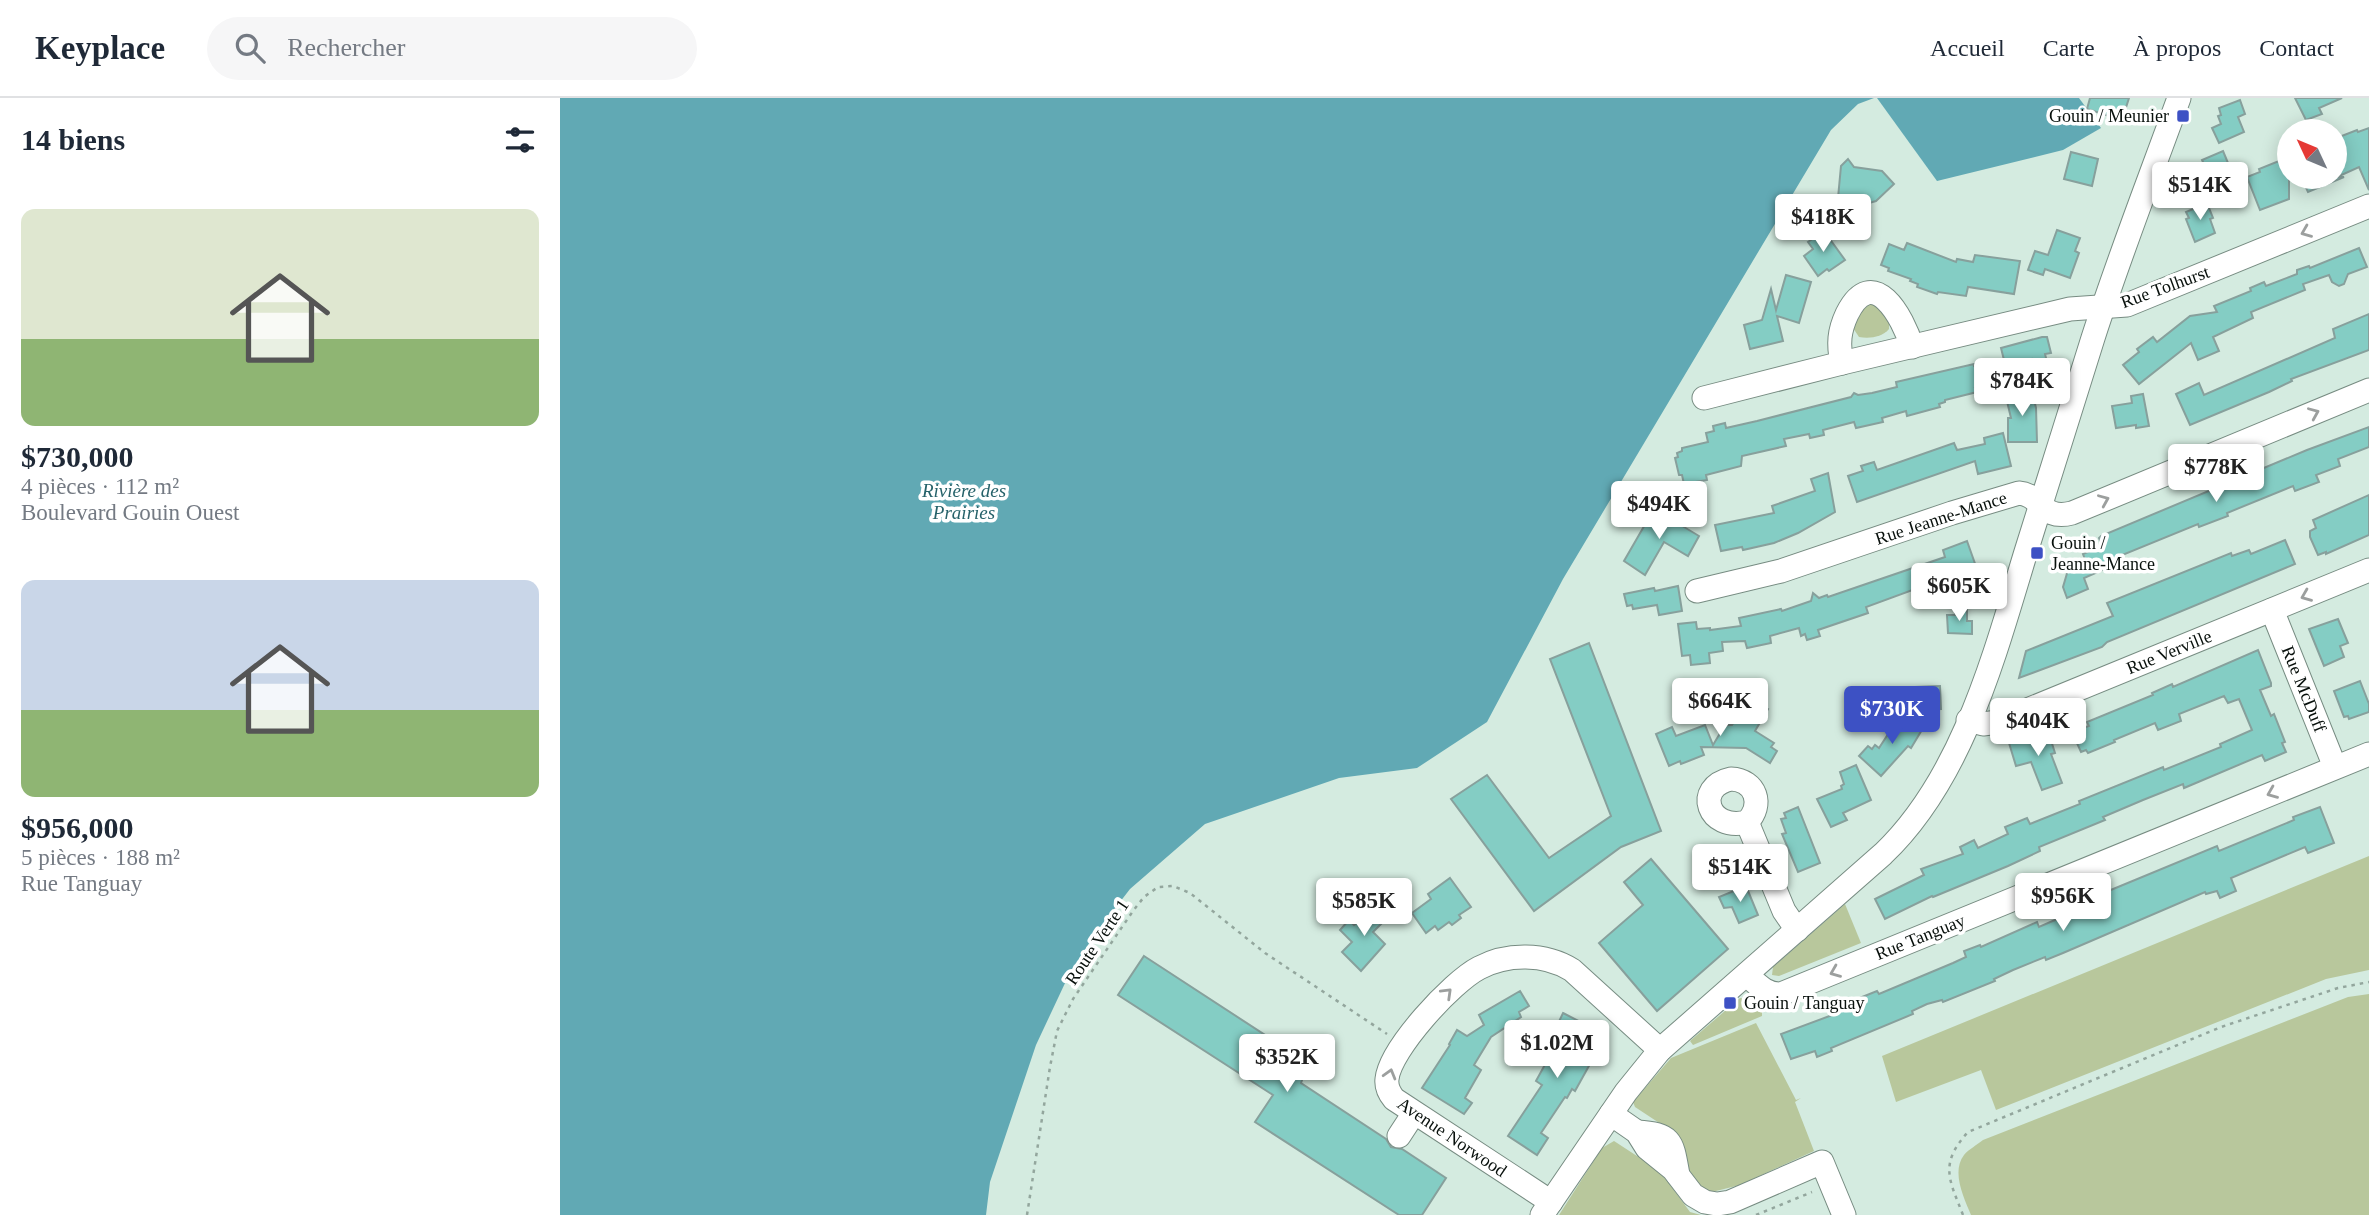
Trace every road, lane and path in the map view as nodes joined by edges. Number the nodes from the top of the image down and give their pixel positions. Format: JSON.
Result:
{"nodes":[{"id":1,"x":2179,"y":98,"type":"edge"},
{"id":2,"x":2369,"y":206,"type":"edge"},
{"id":3,"x":2104,"y":306,"type":"junction"},
{"id":4,"x":1912,"y":347,"type":"junction"},
{"id":5,"x":1842,"y":363,"type":"junction"},
{"id":6,"x":2369,"y":390,"type":"edge"},
{"id":7,"x":1704,"y":398,"type":"dead end"},
{"id":8,"x":2041,"y":507,"type":"junction"},
{"id":9,"x":2369,"y":570,"type":"edge"},
{"id":10,"x":1697,"y":591,"type":"dead end"},
{"id":11,"x":2272,"y":610,"type":"junction"},
{"id":12,"x":1968,"y":720,"type":"junction"},
{"id":13,"x":2369,"y":754,"type":"edge"},
{"id":14,"x":2335,"y":767,"type":"junction"},
{"id":15,"x":1747,"y":822,"type":"dead end"},
{"id":16,"x":1797,"y":930,"type":"junction"},
{"id":17,"x":1747,"y":975,"type":"junction"},
{"id":18,"x":2369,"y":982,"type":"edge"},
{"id":19,"x":1395,"y":1039,"type":"dead end"},
{"id":20,"x":1660,"y":1050,"type":"junction"},
{"id":21,"x":1414,"y":1113,"type":"junction"},
{"id":22,"x":1611,"y":1114,"type":"junction"},
{"id":23,"x":1399,"y":1136,"type":"dead end"},
{"id":24,"x":1832,"y":1184,"type":"junction"},
{"id":25,"x":1546,"y":1208,"type":"edge"},
{"id":26,"x":1027,"y":1215,"type":"edge"},
{"id":27,"x":1756,"y":1215,"type":"edge"},
{"id":28,"x":1844,"y":1215,"type":"edge"},
{"id":29,"x":1963,"y":1215,"type":"edge"}],
"edges":[{"from":1,"to":3,"type":"street"},
{"from":2,"to":3,"type":"street","name":"Rue Tolhurst","one_way":true},
{"from":3,"to":4,"type":"street","name":"Rue Tolhurst"},
{"from":3,"to":8,"type":"street"},
{"from":4,"to":5,"type":"street","name":"Rue Tolhurst"},
{"from":4,"to":5,"type":"street"},
{"from":5,"to":7,"type":"street","name":"Rue Tolhurst"},
{"from":8,"to":6,"type":"street","name":"Rue Jeanne-Mance","one_way":true},
{"from":8,"to":10,"type":"street","name":"Rue Jeanne-Mance"},
{"from":8,"to":12,"type":"street"},
{"from":9,"to":11,"type":"street","name":"Rue Verville","one_way":true},
{"from":11,"to":12,"type":"street","name":"Rue Verville"},
{"from":11,"to":14,"type":"street","name":"Rue McDuff"},
{"from":12,"to":16,"type":"street"},
{"from":13,"to":14,"type":"street","name":"Rue Tanguay"},
{"from":14,"to":17,"type":"street","name":"Rue Tanguay","one_way":true},
{"from":15,"to":16,"type":"street"},
{"from":16,"to":17,"type":"street"},
{"from":17,"to":20,"type":"street"},
{"from":18,"to":29,"type":"path"},
{"from":19,"to":26,"type":"path","name":"Route Verte 1"},
{"from":21,"to":20,"type":"street","name":"Avenue Norwood","one_way":true},
{"from":20,"to":22,"type":"street"},
{"from":21,"to":23,"type":"street"},
{"from":21,"to":25,"type":"street","name":"Avenue Norwood"},
{"from":22,"to":24,"type":"street"},
{"from":22,"to":25,"type":"street"},
{"from":24,"to":27,"type":"path"},
{"from":24,"to":28,"type":"street"}]}
